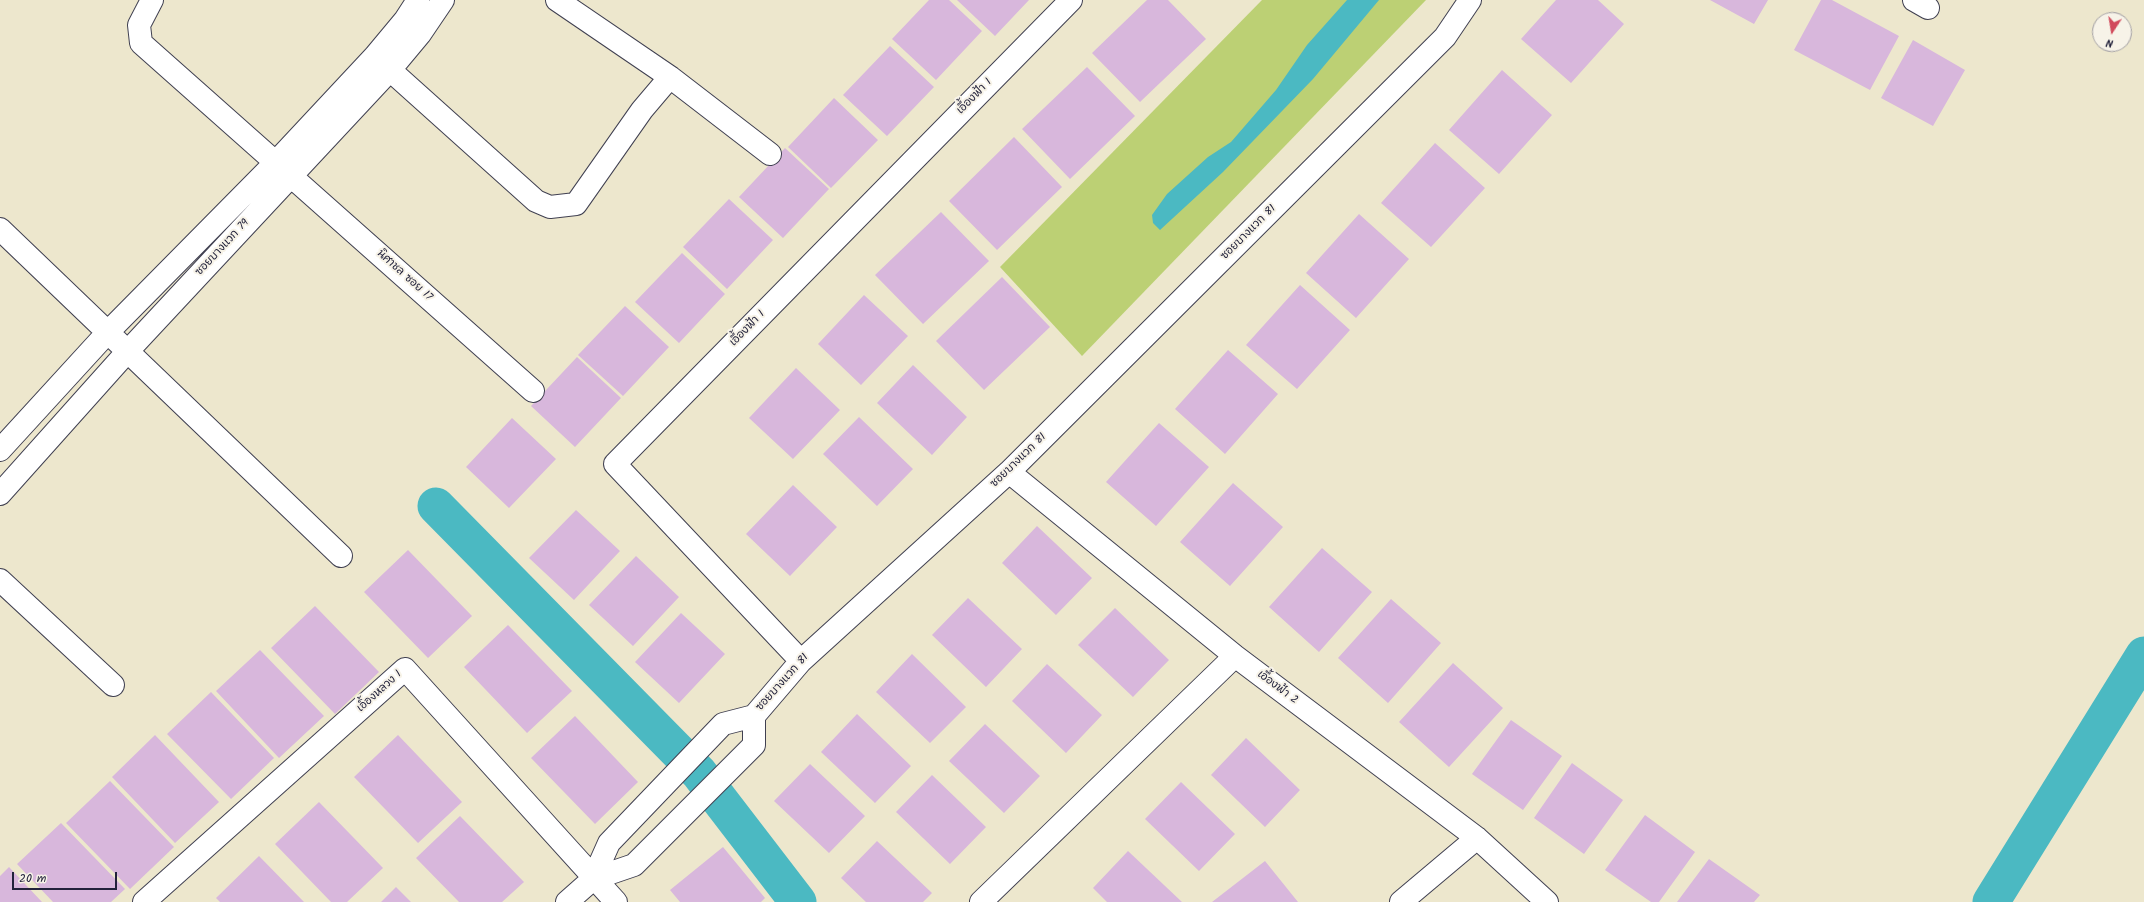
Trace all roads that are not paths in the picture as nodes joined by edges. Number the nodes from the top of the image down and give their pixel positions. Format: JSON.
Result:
{"nodes":[{"id":1,"x":152,"y":0,"type":"edge"},
{"id":2,"x":418,"y":0,"type":"edge"},
{"id":3,"x":443,"y":0,"type":"edge"},
{"id":4,"x":557,"y":0,"type":"edge"},
{"id":5,"x":1071,"y":0,"type":"edge"},
{"id":6,"x":1470,"y":0,"type":"edge"},
{"id":7,"x":383,"y":63,"type":"junction"},
{"id":8,"x":670,"y":77,"type":"junction"},
{"id":9,"x":770,"y":154,"type":"dead end"},
{"id":10,"x":276,"y":162,"type":"junction"},
{"id":11,"x":292,"y":176,"type":"junction"},
{"id":12,"x":0,"y":229,"type":"edge"},
{"id":13,"x":108,"y":332,"type":"junction"},
{"id":14,"x":128,"y":352,"type":"junction"},
{"id":15,"x":532,"y":391,"type":"dead end"},
{"id":16,"x":0,"y":450,"type":"edge"},
{"id":17,"x":1010,"y":472,"type":"junction"},
{"id":18,"x":0,"y":494,"type":"edge"},
{"id":19,"x":341,"y":556,"type":"dead end"},
{"id":20,"x":0,"y":580,"type":"edge"},
{"id":21,"x":1235,"y":656,"type":"junction"},
{"id":22,"x":801,"y":662,"type":"junction"},
{"id":23,"x":113,"y":685,"type":"dead end"},
{"id":24,"x":754,"y":716,"type":"junction"},
{"id":25,"x":1477,"y":838,"type":"junction"},
{"id":26,"x":593,"y":879,"type":"junction"},
{"id":27,"x":144,"y":902,"type":"edge"},
{"id":28,"x":568,"y":902,"type":"edge"},
{"id":29,"x":616,"y":902,"type":"edge"},
{"id":30,"x":981,"y":902,"type":"edge"},
{"id":31,"x":1401,"y":902,"type":"edge"},
{"id":32,"x":1547,"y":902,"type":"edge"}],
"edges":[{"from":1,"to":10,"type":"street","name":"นิศาชล ซอย 17"},
{"from":2,"to":7,"type":"street","name":"ซอยบางแวก 79"},
{"from":3,"to":7,"type":"street","name":"ซอยบางแวก 79"},
{"from":4,"to":8,"type":"street"},
{"from":5,"to":22,"type":"street","name":"เอื้องฟ้า 1"},
{"from":6,"to":17,"type":"street","name":"ซอยบางแวก 81"},
{"from":7,"to":8,"type":"street"},
{"from":7,"to":10,"type":"street","name":"ซอยบางแวก 79"},
{"from":7,"to":11,"type":"street","name":"ซอยบางแวก 79"},
{"from":8,"to":9,"type":"street"},
{"from":10,"to":11,"type":"street","name":"นิศาชล ซอย 17"},
{"from":10,"to":13,"type":"street","name":"ซอยบางแวก 79"},
{"from":11,"to":14,"type":"street","name":"ซอยบางแวก 79"},
{"from":11,"to":15,"type":"street","name":"นิศาชล ซอย 17"},
{"from":12,"to":13,"type":"street"},
{"from":13,"to":14,"type":"street"},
{"from":13,"to":16,"type":"street","name":"ซอยบางแวก 79"},
{"from":14,"to":18,"type":"street","name":"ซอยบางแวก 79"},
{"from":14,"to":19,"type":"street"},
{"from":17,"to":21,"type":"street","name":"เอื้องฟ้า 2"},
{"from":17,"to":22,"type":"street","name":"ซอยบางแวก 81"},
{"from":20,"to":23,"type":"street"},
{"from":21,"to":25,"type":"street","name":"เอื้องฟ้า 2"},
{"from":21,"to":30,"type":"street"},
{"from":22,"to":24,"type":"street","name":"ซอยบางแวก 81"},
{"from":24,"to":26,"type":"street"},
{"from":24,"to":26,"type":"street","name":"ซอยบางแวก 81"},
{"from":25,"to":31,"type":"street"},
{"from":25,"to":32,"type":"street","name":"เอื้องฟ้า 2"},
{"from":26,"to":27,"type":"street","name":"เอิ้องหลวง 1"},
{"from":26,"to":28,"type":"street","name":"ซอยบางแวก 81"},
{"from":26,"to":29,"type":"street"}]}
